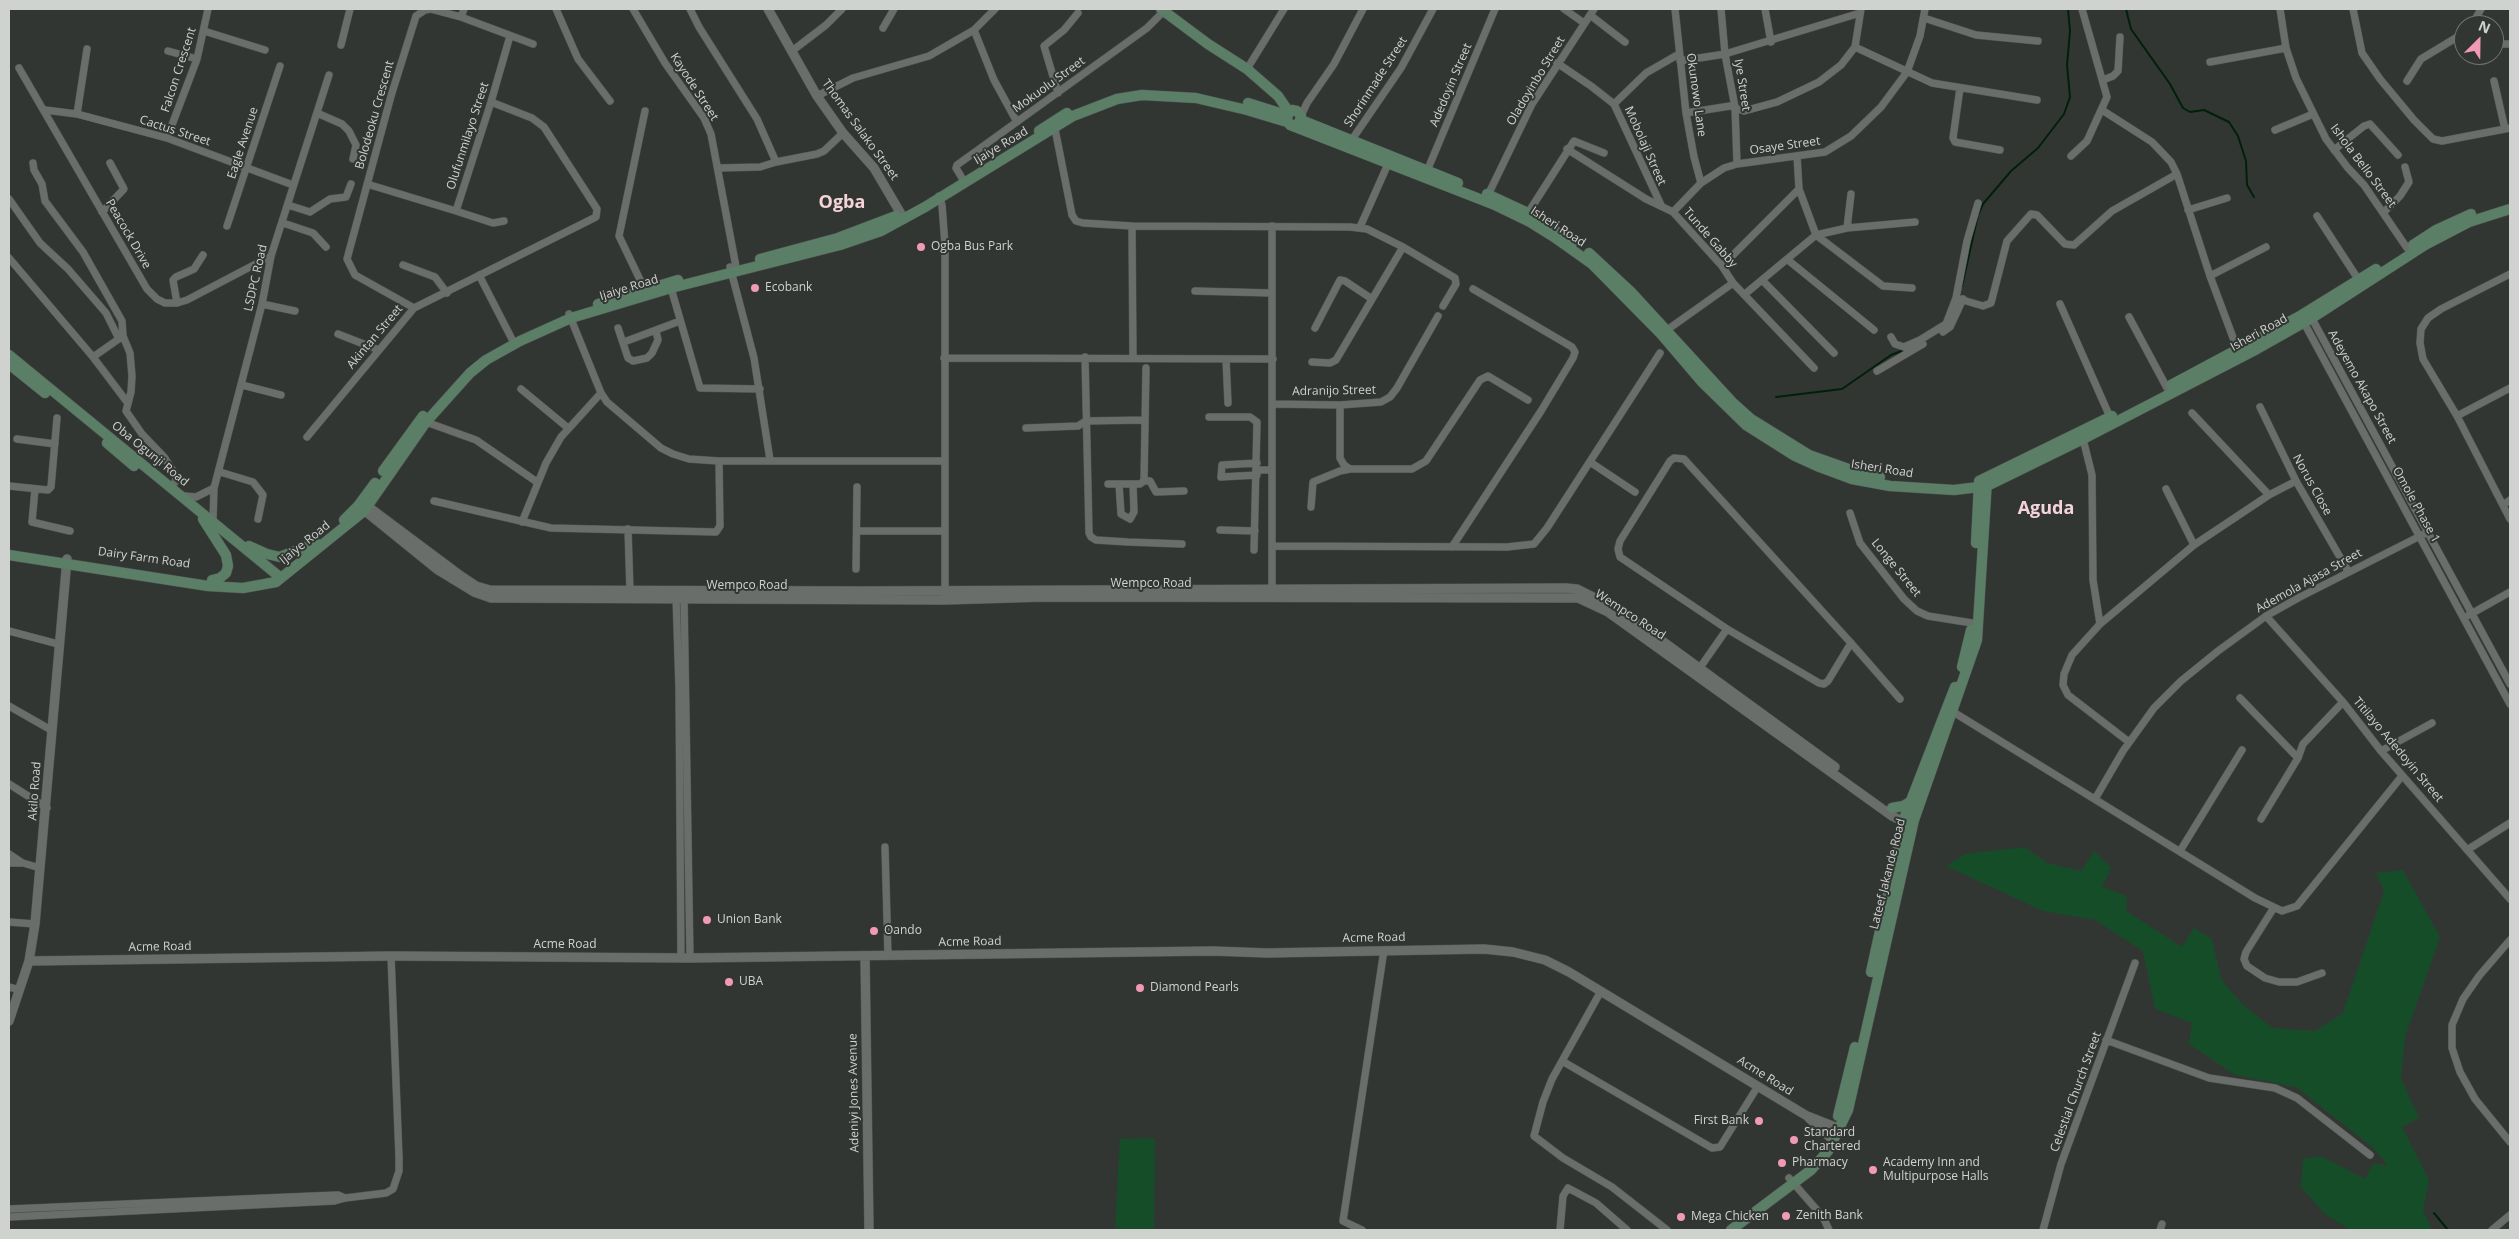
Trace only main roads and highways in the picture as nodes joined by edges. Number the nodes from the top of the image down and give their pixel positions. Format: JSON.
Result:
{"nodes":[{"id":1,"x":1166,"y":9,"type":"edge"},
{"id":2,"x":1294,"y":117,"type":"junction"},
{"id":3,"x":1055,"y":124,"type":"junction"},
{"id":4,"x":939,"y":196,"type":"junction"},
{"id":5,"x":2510,"y":203,"type":"edge"},
{"id":6,"x":2510,"y":209,"type":"edge"},
{"id":7,"x":1594,"y":262,"type":"junction"},
{"id":8,"x":733,"y":270,"type":"junction"},
{"id":9,"x":2361,"y":283,"type":"junction"},
{"id":10,"x":570,"y":316,"type":"junction"},
{"id":11,"x":2306,"y":317,"type":"junction"},
{"id":12,"x":513,"y":342,"type":"junction"},
{"id":13,"x":9,"y":355,"type":"edge"},
{"id":14,"x":9,"y":364,"type":"edge"},
{"id":15,"x":66,"y":406,"type":"junction"},
{"id":16,"x":2010,"y":475,"type":"junction"},
{"id":17,"x":1983,"y":484,"type":"junction"},
{"id":18,"x":170,"y":489,"type":"junction"},
{"id":19,"x":363,"y":506,"type":"junction"},
{"id":20,"x":203,"y":519,"type":"junction"},
{"id":21,"x":1984,"y":531,"type":"junction"},
{"id":22,"x":236,"y":540,"type":"junction"},
{"id":23,"x":316,"y":543,"type":"junction"},
{"id":24,"x":9,"y":550,"type":"edge"},
{"id":25,"x":9,"y":555,"type":"edge"},
{"id":26,"x":67,"y":562,"type":"junction"},
{"id":27,"x":276,"y":578,"type":"junction"},
{"id":28,"x":212,"y":580,"type":"junction"},
{"id":29,"x":1950,"y":710,"type":"junction"},
{"id":30,"x":1910,"y":802,"type":"junction"},
{"id":31,"x":1892,"y":808,"type":"road end"},
{"id":32,"x":1909,"y":821,"type":"junction"},
{"id":33,"x":1792,"y":1180,"type":"junction"},
{"id":34,"x":1722,"y":1230,"type":"edge"},
{"id":35,"x":1731,"y":1230,"type":"edge"}],
"edges":[{"from":1,"to":2,"type":"main road"},
{"from":2,"to":3,"type":"main road","name":"Isheri Road"},
{"from":2,"to":7,"type":"main road","name":"Isheri Road"},
{"from":2,"to":7,"type":"main road","name":"Isheri Road"},
{"from":3,"to":4,"type":"main road","name":"Ijaiye Road"},
{"from":3,"to":4,"type":"main road","name":"Ijaiye Road"},
{"from":4,"to":8,"type":"main road","name":"Ijaiye Road"},
{"from":5,"to":9,"type":"main road","name":"Isheri Road"},
{"from":6,"to":9,"type":"main road","name":"Isheri Road"},
{"from":7,"to":17,"type":"main road","name":"Isheri Road"},
{"from":7,"to":17,"type":"main road","name":"Isheri Road"},
{"from":8,"to":10,"type":"main road","name":"Ijaiye Road"},
{"from":8,"to":10,"type":"main road","name":"Ijaiye Road"},
{"from":9,"to":11,"type":"main road","name":"Isheri Road"},
{"from":10,"to":12,"type":"main road","name":"Ijaiye Road"},
{"from":11,"to":16,"type":"main road","name":"Isheri Road"},
{"from":11,"to":17,"type":"main road","name":"Isheri Road"},
{"from":12,"to":19,"type":"main road","name":"Ijaiye Road"},
{"from":12,"to":19,"type":"main road","name":"Ijaiye Road"},
{"from":13,"to":15,"type":"main road","name":"Oba Ogunji Road"},
{"from":14,"to":15,"type":"main road","name":"Oba Ogunji Road"},
{"from":15,"to":18,"type":"main road","name":"Oba Ogunji Road"},
{"from":16,"to":17,"type":"main road","name":"Isheri Road"},
{"from":16,"to":21,"type":"main road"},
{"from":17,"to":21,"type":"main road","name":"Lateef Jakande Road"},
{"from":17,"to":29,"type":"main road","name":"Lateef Jakande Road"},
{"from":18,"to":20,"type":"main road","name":"Oba Ogunji Road"},
{"from":18,"to":22,"type":"main road","name":"Oba Ogunji Road"},
{"from":19,"to":23,"type":"main road","name":"Ijaiye Road"},
{"from":19,"to":27,"type":"main road","name":"Ijaiye Road"},
{"from":20,"to":27,"type":"main road","name":"Oba Ogunji Road"},
{"from":20,"to":28,"type":"main road"},
{"from":21,"to":29,"type":"main road","name":"Lateef Jakande Road"},
{"from":22,"to":23,"type":"main road"},
{"from":22,"to":27,"type":"main road","name":"Oba Ogunji Road"},
{"from":23,"to":27,"type":"main road","name":"Ijaiye Road"},
{"from":24,"to":26,"type":"main road","name":"Dairy Farm Road"},
{"from":25,"to":26,"type":"main road","name":"Dairy Farm Road"},
{"from":26,"to":27,"type":"main road","name":"Dairy Farm Road"},
{"from":26,"to":28,"type":"main road","name":"Dairy Farm Road"},
{"from":27,"to":28,"type":"main road","name":"Dairy Farm Road"},
{"from":29,"to":30,"type":"main road","name":"Lateef Jakande Road"},
{"from":29,"to":32,"type":"main road","name":"Lateef Jakande Road"},
{"from":30,"to":31,"type":"main road"},
{"from":30,"to":32,"type":"main road","name":"Lateef Jakande Road"},
{"from":32,"to":33,"type":"main road","name":"Lateef Jakande Road"},
{"from":33,"to":34,"type":"main road","name":"Lateef Jakande Road"},
{"from":33,"to":35,"type":"main road","name":"Lateef Jakande Road"}]}
